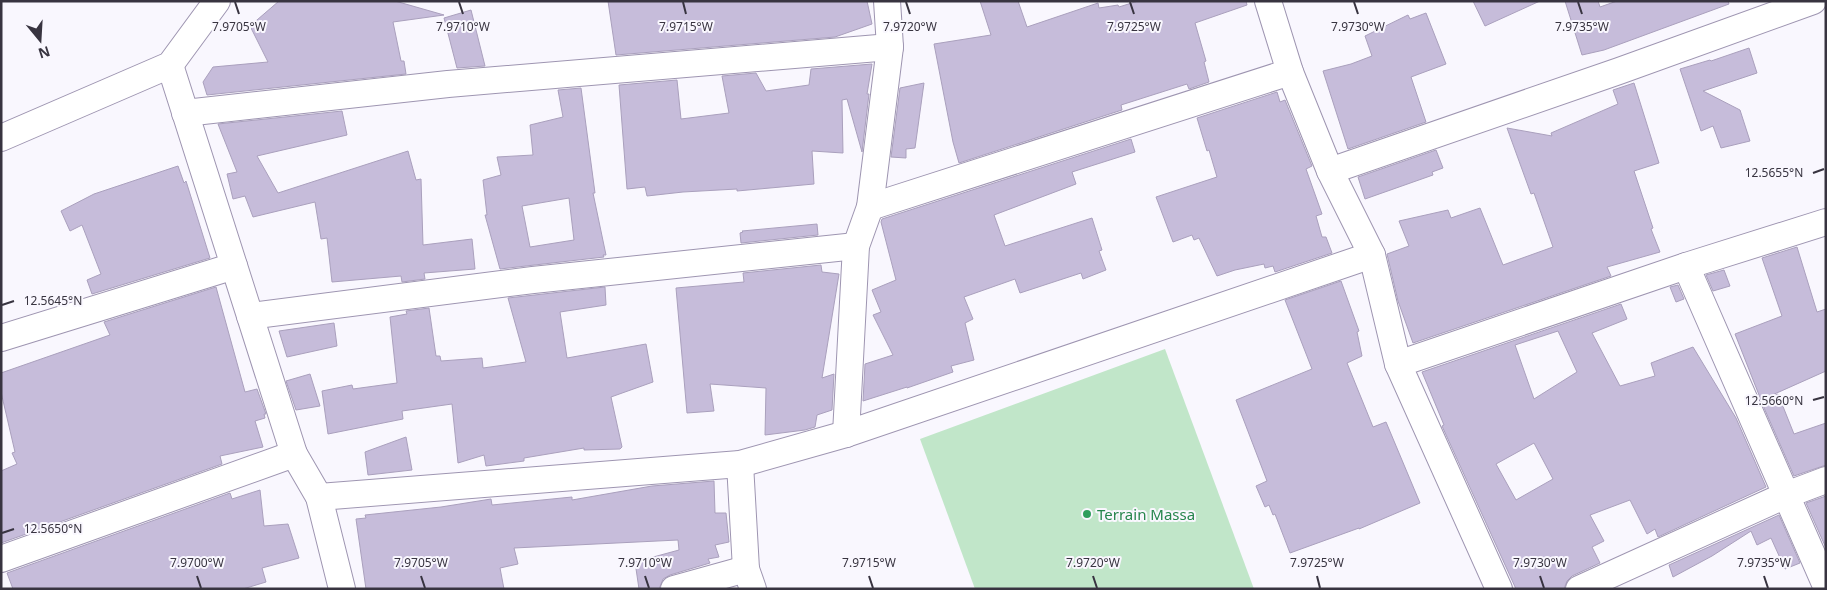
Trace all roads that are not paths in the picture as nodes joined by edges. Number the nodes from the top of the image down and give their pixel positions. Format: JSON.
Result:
{"nodes":[{"id":1,"x":217,"y":1,"type":"edge"},
{"id":2,"x":887,"y":1,"type":"edge"},
{"id":3,"x":1268,"y":1,"type":"edge"},
{"id":4,"x":1813,"y":1,"type":"edge"},
{"id":5,"x":890,"y":47,"type":"junction"},
{"id":6,"x":170,"y":65,"type":"junction"},
{"id":7,"x":1290,"y":72,"type":"junction"},
{"id":8,"x":185,"y":112,"type":"junction"},
{"id":9,"x":1,"y":138,"type":"edge"},
{"id":10,"x":1330,"y":171,"type":"junction"},
{"id":11,"x":870,"y":207,"type":"junction"},
{"id":12,"x":1826,"y":222,"type":"edge"},
{"id":13,"x":856,"y":246,"type":"junction"},
{"id":14,"x":1372,"y":255,"type":"junction"},
{"id":15,"x":234,"y":266,"type":"junction"},
{"id":16,"x":1686,"y":266,"type":"junction"},
{"id":17,"x":250,"y":316,"type":"junction"},
{"id":18,"x":1,"y":338,"type":"edge"},
{"id":19,"x":1398,"y":364,"type":"junction"},
{"id":20,"x":846,"y":434,"type":"junction"},
{"id":21,"x":294,"y":454,"type":"junction"},
{"id":22,"x":740,"y":464,"type":"junction"},
{"id":23,"x":1826,"y":480,"type":"edge"},
{"id":24,"x":1786,"y":495,"type":"junction"},
{"id":25,"x":319,"y":497,"type":"junction"},
{"id":26,"x":1,"y":559,"type":"edge"},
{"id":27,"x":749,"y":579,"type":"edge"},
{"id":28,"x":1826,"y":586,"type":"edge"},
{"id":29,"x":342,"y":589,"type":"edge"},
{"id":30,"x":674,"y":589,"type":"edge"},
{"id":31,"x":1499,"y":589,"type":"edge"},
{"id":32,"x":1579,"y":589,"type":"edge"}],
"edges":[{"from":1,"to":6,"type":"street"},
{"from":2,"to":5,"type":"street"},
{"from":3,"to":7,"type":"street"},
{"from":4,"to":10,"type":"street"},
{"from":5,"to":8,"type":"street"},
{"from":5,"to":11,"type":"street"},
{"from":6,"to":8,"type":"street"},
{"from":6,"to":9,"type":"street"},
{"from":7,"to":10,"type":"street"},
{"from":7,"to":11,"type":"street"},
{"from":8,"to":15,"type":"street"},
{"from":10,"to":14,"type":"street"},
{"from":11,"to":13,"type":"street"},
{"from":12,"to":16,"type":"street"},
{"from":13,"to":17,"type":"street"},
{"from":13,"to":20,"type":"street"},
{"from":14,"to":19,"type":"street"},
{"from":14,"to":20,"type":"street"},
{"from":15,"to":17,"type":"street"},
{"from":15,"to":18,"type":"street"},
{"from":16,"to":19,"type":"street"},
{"from":16,"to":24,"type":"street"},
{"from":17,"to":21,"type":"street"},
{"from":19,"to":31,"type":"street"},
{"from":20,"to":22,"type":"street"},
{"from":21,"to":25,"type":"street"},
{"from":21,"to":26,"type":"street"},
{"from":22,"to":25,"type":"street"},
{"from":22,"to":27,"type":"street"},
{"from":23,"to":24,"type":"street"},
{"from":24,"to":28,"type":"street"},
{"from":24,"to":32,"type":"street"},
{"from":25,"to":29,"type":"street"},
{"from":27,"to":30,"type":"street"}]}
